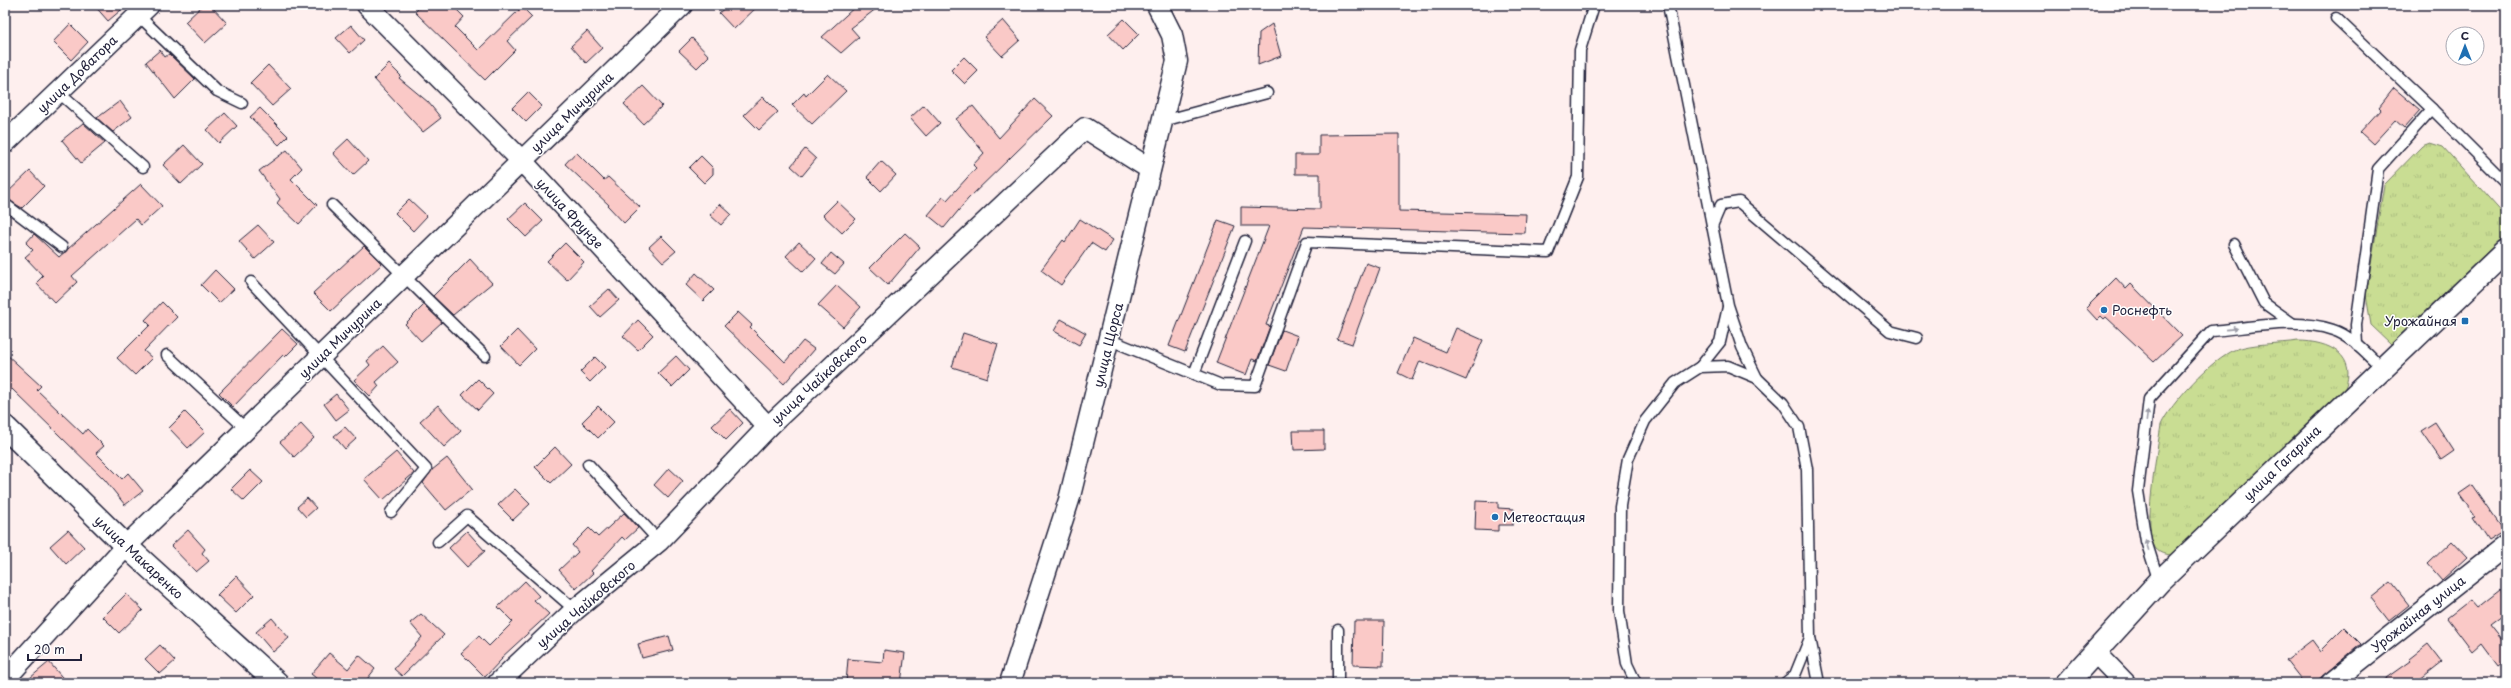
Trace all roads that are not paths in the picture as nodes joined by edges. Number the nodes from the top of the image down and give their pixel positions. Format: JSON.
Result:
{"nodes":[{"id":1,"x":367,"y":5,"type":"edge"},
{"id":2,"x":682,"y":5,"type":"edge"},
{"id":3,"x":1157,"y":5,"type":"edge"},
{"id":4,"x":1594,"y":5,"type":"edge"},
{"id":5,"x":1668,"y":5,"type":"edge"},
{"id":6,"x":144,"y":10,"type":"edge"},
{"id":7,"x":2336,"y":18,"type":"dead end"},
{"id":8,"x":58,"y":92,"type":"junction"},
{"id":9,"x":1267,"y":93,"type":"dead end"},
{"id":10,"x":242,"y":103,"type":"dead end"},
{"id":11,"x":2432,"y":109,"type":"junction"},
{"id":12,"x":1163,"y":121,"type":"junction"},
{"id":13,"x":7,"y":137,"type":"edge"},
{"id":14,"x":522,"y":161,"type":"junction"},
{"id":15,"x":143,"y":167,"type":"dead end"},
{"id":16,"x":1150,"y":169,"type":"junction"},
{"id":17,"x":2506,"y":183,"type":"edge"},
{"id":18,"x":5,"y":204,"type":"edge"},
{"id":19,"x":332,"y":205,"type":"dead end"},
{"id":20,"x":1712,"y":226,"type":"junction"},
{"id":21,"x":1245,"y":241,"type":"dead end"},
{"id":22,"x":2234,"y":244,"type":"dead end"},
{"id":23,"x":62,"y":247,"type":"dead end"},
{"id":24,"x":2506,"y":251,"type":"edge"},
{"id":25,"x":403,"y":276,"type":"junction"},
{"id":26,"x":251,"y":282,"type":"dead end"},
{"id":27,"x":1728,"y":305,"type":"junction"},
{"id":28,"x":2292,"y":323,"type":"junction"},
{"id":29,"x":1917,"y":338,"type":"dead end"},
{"id":30,"x":1110,"y":340,"type":"junction"},
{"id":31,"x":2357,"y":345,"type":"junction"},
{"id":32,"x":167,"y":355,"type":"dead end"},
{"id":33,"x":485,"y":356,"type":"dead end"},
{"id":34,"x":319,"y":358,"type":"junction"},
{"id":35,"x":1700,"y":367,"type":"junction"},
{"id":36,"x":2381,"y":368,"type":"junction"},
{"id":37,"x":1194,"y":374,"type":"junction"},
{"id":38,"x":1758,"y":378,"type":"junction"},
{"id":39,"x":5,"y":427,"type":"edge"},
{"id":40,"x":768,"y":427,"type":"junction"},
{"id":41,"x":246,"y":429,"type":"junction"},
{"id":42,"x":588,"y":464,"type":"dead end"},
{"id":43,"x":391,"y":512,"type":"dead end"},
{"id":44,"x":659,"y":540,"type":"junction"},
{"id":45,"x":438,"y":542,"type":"dead end"},
{"id":46,"x":2506,"y":545,"type":"edge"},
{"id":47,"x":126,"y":546,"type":"junction"},
{"id":48,"x":2160,"y":582,"type":"junction"},
{"id":49,"x":575,"y":610,"type":"junction"},
{"id":50,"x":1338,"y":630,"type":"dead end"},
{"id":51,"x":1810,"y":638,"type":"junction"},
{"id":52,"x":2096,"y":653,"type":"junction"},
{"id":53,"x":5,"y":679,"type":"edge"},
{"id":54,"x":277,"y":683,"type":"edge"},
{"id":55,"x":498,"y":683,"type":"edge"},
{"id":56,"x":1010,"y":683,"type":"edge"},
{"id":57,"x":1338,"y":683,"type":"edge"},
{"id":58,"x":1636,"y":683,"type":"edge"},
{"id":59,"x":1785,"y":683,"type":"edge"},
{"id":60,"x":1819,"y":683,"type":"edge"},
{"id":61,"x":2067,"y":683,"type":"edge"},
{"id":62,"x":2125,"y":683,"type":"edge"},
{"id":63,"x":2331,"y":683,"type":"edge"}],
"edges":[{"from":1,"to":14,"type":"street","name":"улица Фрунзе"},
{"from":2,"to":14,"type":"street","name":"улица Мичурина"},
{"from":3,"to":12,"type":"street","name":"улица Щорса"},
{"from":4,"to":37,"type":"lane"},
{"from":5,"to":20,"type":"lane"},
{"from":6,"to":8,"type":"street","name":"улица Доватора"},
{"from":6,"to":10,"type":"lane"},
{"from":7,"to":11,"type":"lane"},
{"from":8,"to":13,"type":"street","name":"улица Доватора"},
{"from":8,"to":15,"type":"lane"},
{"from":9,"to":12,"type":"lane"},
{"from":11,"to":17,"type":"lane"},
{"from":11,"to":31,"type":"lane"},
{"from":12,"to":16,"type":"street","name":"улица Щорса"},
{"from":14,"to":25,"type":"street","name":"улица Мичурина"},
{"from":14,"to":40,"type":"street","name":"улица Фрунзе"},
{"from":16,"to":30,"type":"street","name":"улица Щорса"},
{"from":16,"to":40,"type":"street","name":"улица Чайковского"},
{"from":18,"to":23,"type":"lane"},
{"from":19,"to":25,"type":"lane"},
{"from":20,"to":27,"type":"lane"},
{"from":20,"to":29,"type":"lane"},
{"from":21,"to":37,"type":"lane"},
{"from":22,"to":28,"type":"lane"},
{"from":24,"to":36,"type":"main road","name":"улица Гагарина"},
{"from":25,"to":33,"type":"lane"},
{"from":25,"to":34,"type":"street","name":"улица Мичурина"},
{"from":26,"to":34,"type":"lane"},
{"from":27,"to":35,"type":"lane"},
{"from":27,"to":38,"type":"lane"},
{"from":28,"to":31,"type":"lane"},
{"from":48,"to":28,"type":"lane","one_way":true},
{"from":30,"to":37,"type":"lane"},
{"from":30,"to":56,"type":"street","name":"улица Щорса"},
{"from":31,"to":36,"type":"lane"},
{"from":32,"to":41,"type":"lane"},
{"from":34,"to":41,"type":"street","name":"улица Мичурина"},
{"from":34,"to":43,"type":"lane"},
{"from":35,"to":38,"type":"lane"},
{"from":35,"to":58,"type":"lane"},
{"from":36,"to":48,"type":"main road","name":"улица Гагарина"},
{"from":38,"to":51,"type":"lane"},
{"from":39,"to":47,"type":"main road","name":"улица Макаренко"},
{"from":40,"to":44,"type":"street","name":"улица Чайковского"},
{"from":41,"to":47,"type":"street","name":"улица Мичурина"},
{"from":42,"to":44,"type":"lane"},
{"from":44,"to":49,"type":"street","name":"улица Чайковского"},
{"from":45,"to":49,"type":"lane"},
{"from":46,"to":63,"type":"street","name":"Урожайная улица"},
{"from":47,"to":53,"type":"street","name":"улица Мичурина"},
{"from":47,"to":54,"type":"main road","name":"улица Макаренко"},
{"from":48,"to":52,"type":"main road","name":"улица Гагарина"},
{"from":49,"to":55,"type":"street","name":"улица Чайковского"},
{"from":50,"to":57,"type":"lane"},
{"from":51,"to":59,"type":"lane"},
{"from":51,"to":60,"type":"lane"},
{"from":52,"to":61,"type":"main road","name":"улица Гагарина"},
{"from":52,"to":62,"type":"street"}]}
